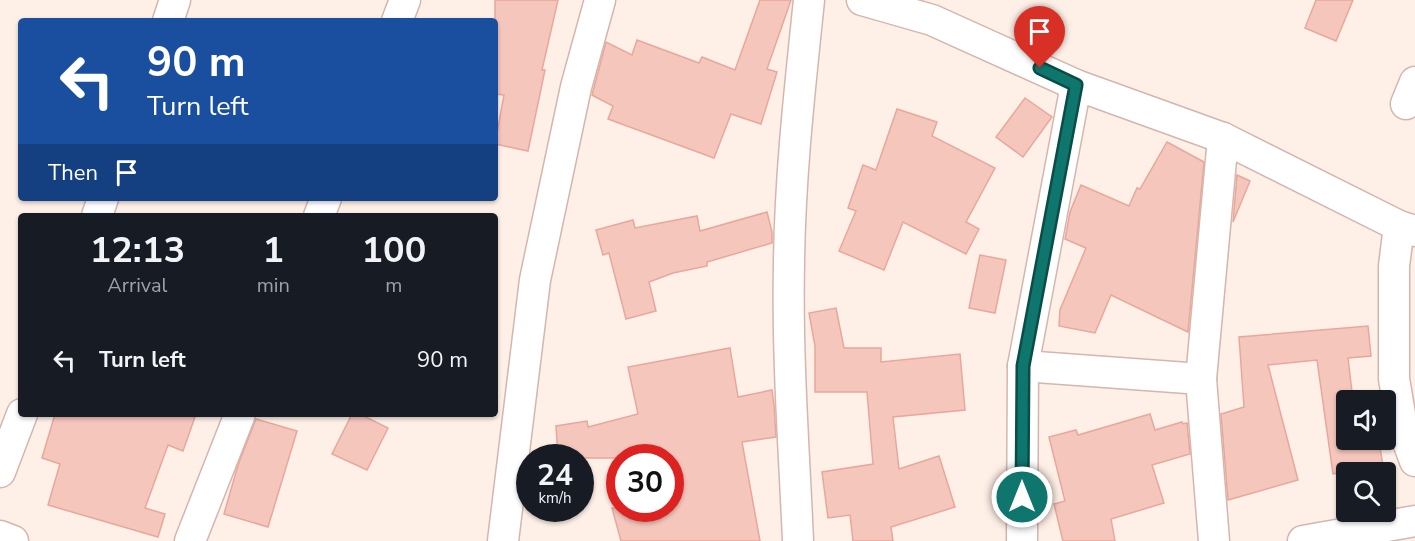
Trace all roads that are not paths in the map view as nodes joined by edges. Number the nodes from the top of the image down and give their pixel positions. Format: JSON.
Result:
{"nodes":[{"id":1,"x":175,"y":0,"type":"edge"},
{"id":2,"x":405,"y":0,"type":"edge"},
{"id":3,"x":600,"y":0,"type":"edge"},
{"id":4,"x":809,"y":0,"type":"edge"},
{"id":5,"x":862,"y":0,"type":"edge"},
{"id":6,"x":169,"y":18,"type":"edge"},
{"id":7,"x":398,"y":18,"type":"edge"},
{"id":8,"x":1076,"y":85,"type":"junction"},
{"id":9,"x":1223,"y":138,"type":"junction"},
{"id":10,"x":1407,"y":228,"type":"edge"},
{"id":11,"x":1023,"y":366,"type":"junction"},
{"id":12,"x":1201,"y":379,"type":"junction"},
{"id":13,"x":21,"y":417,"type":"edge"},
{"id":14,"x":239,"y":417,"type":"edge"},
{"id":15,"x":1415,"y":461,"type":"edge"},
{"id":16,"x":0,"y":472,"type":"edge"},
{"id":17,"x":1415,"y":521,"type":"edge"},
{"id":18,"x":0,"y":536,"type":"edge"},
{"id":19,"x":13,"y":541,"type":"edge"},
{"id":20,"x":190,"y":541,"type":"edge"},
{"id":21,"x":503,"y":541,"type":"edge"},
{"id":22,"x":798,"y":541,"type":"edge"},
{"id":23,"x":1022,"y":541,"type":"edge"},
{"id":24,"x":1214,"y":541,"type":"edge"},
{"id":25,"x":1303,"y":541,"type":"edge"}],
"edges":[{"from":1,"to":6,"type":"street"},
{"from":2,"to":7,"type":"street"},
{"from":3,"to":21,"type":"street"},
{"from":4,"to":22,"type":"street"},
{"from":5,"to":8,"type":"street"},
{"from":8,"to":9,"type":"street"},
{"from":8,"to":11,"type":"street"},
{"from":9,"to":10,"type":"street"},
{"from":9,"to":12,"type":"street"},
{"from":10,"to":15,"type":"street"},
{"from":11,"to":12,"type":"street"},
{"from":11,"to":23,"type":"street"},
{"from":12,"to":24,"type":"street"},
{"from":13,"to":16,"type":"street"},
{"from":14,"to":20,"type":"street"},
{"from":17,"to":25,"type":"street"},
{"from":18,"to":19,"type":"street"}]}
